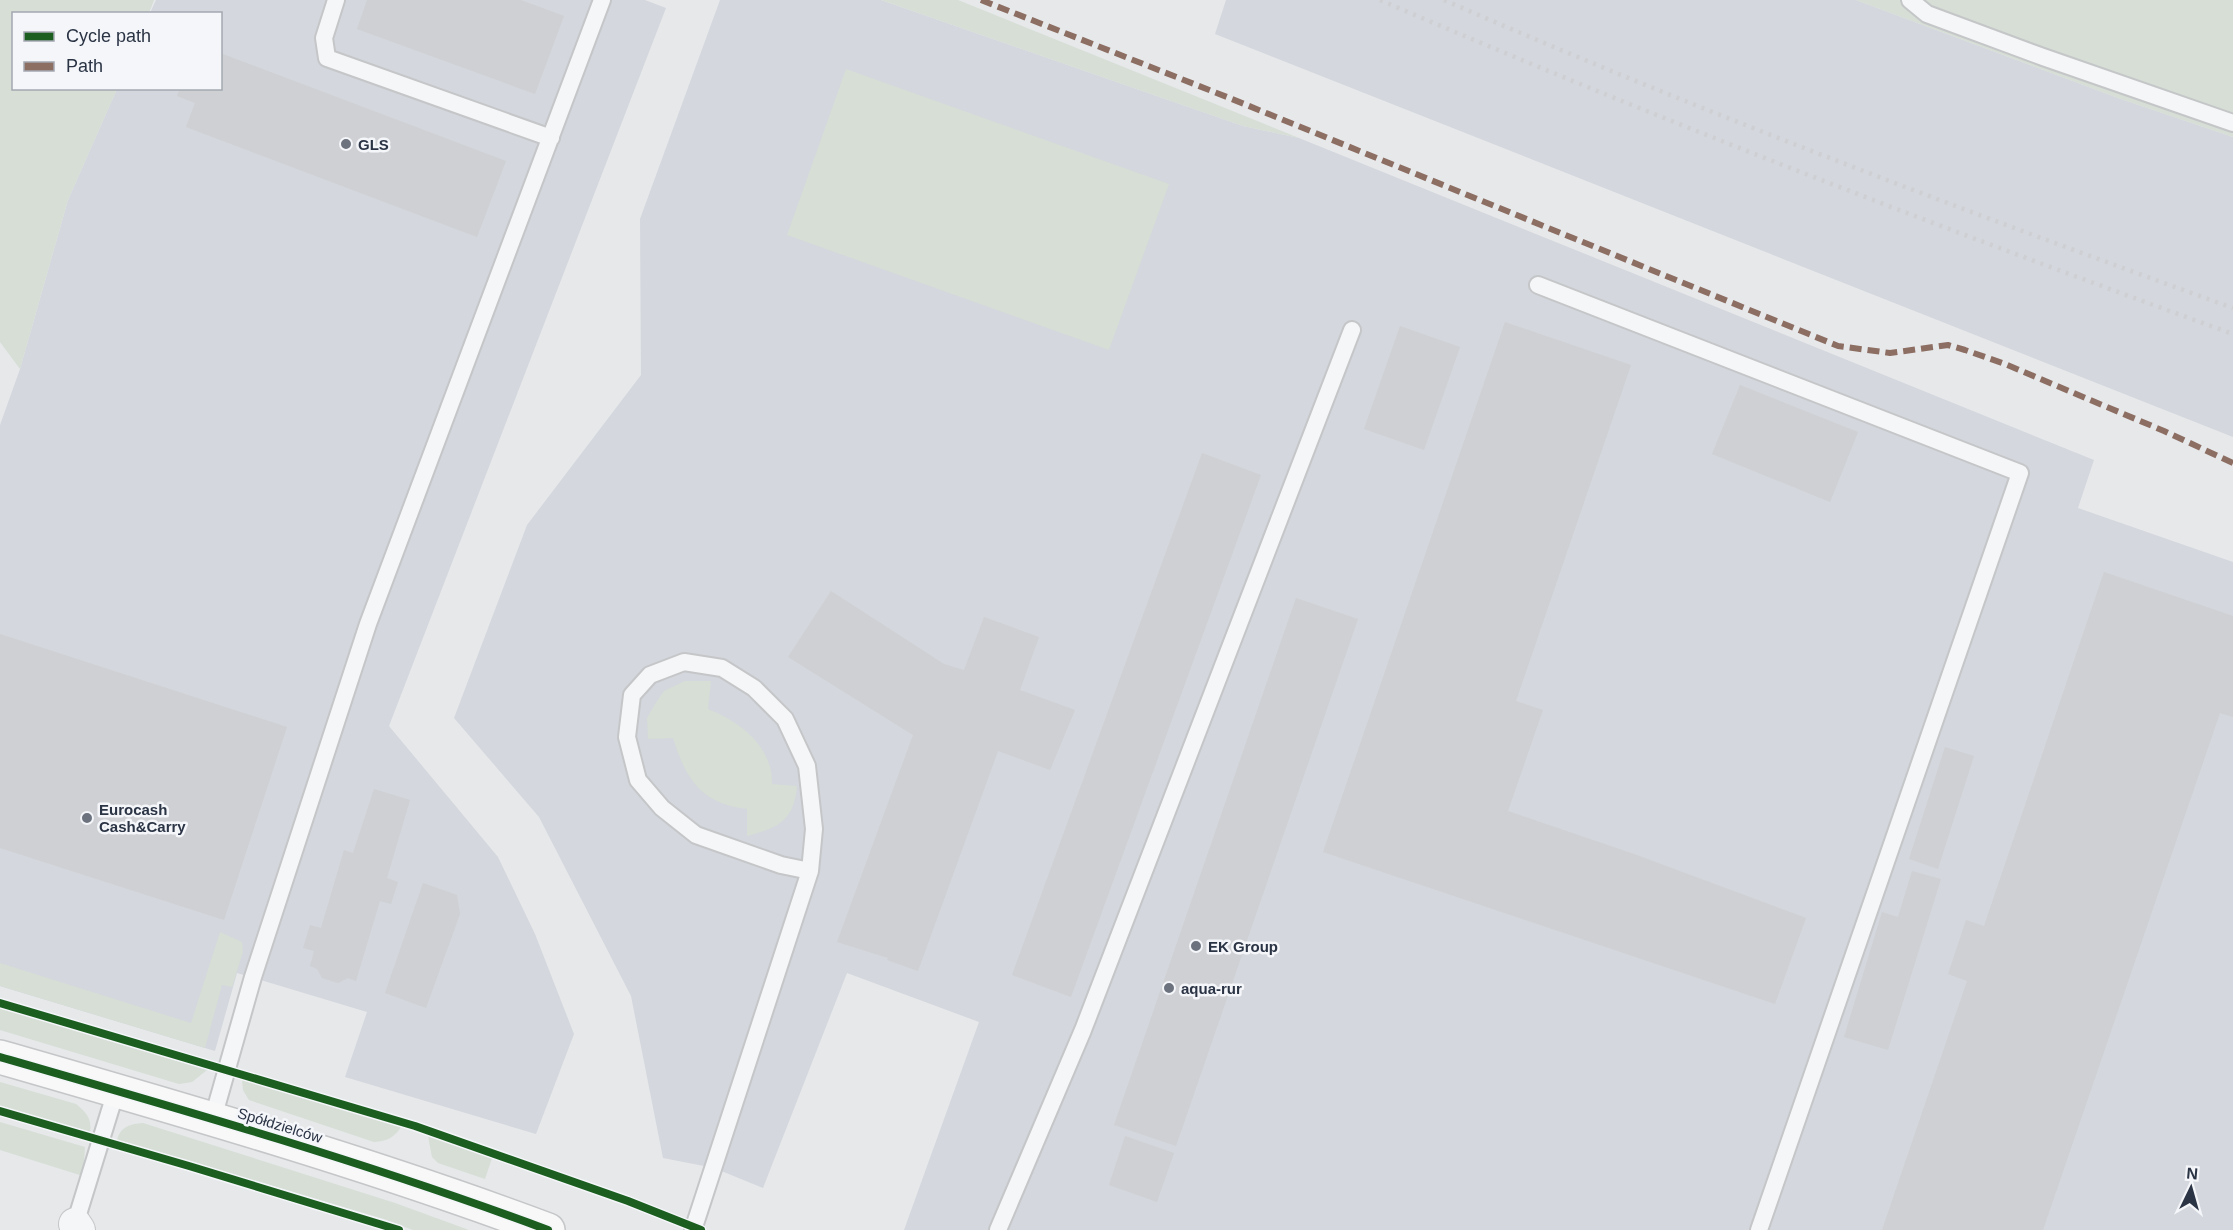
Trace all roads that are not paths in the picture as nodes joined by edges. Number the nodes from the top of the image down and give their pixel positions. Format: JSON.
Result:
{"nodes":[{"id":1,"x":336,"y":0,"type":"edge"},
{"id":2,"x":602,"y":0,"type":"edge"},
{"id":3,"x":1910,"y":0,"type":"edge"},
{"id":4,"x":2233,"y":123,"type":"edge"},
{"id":5,"x":551,"y":138,"type":"junction"},
{"id":6,"x":1538,"y":285,"type":"dead end"},
{"id":7,"x":1352,"y":330,"type":"dead end"},
{"id":8,"x":810,"y":871,"type":"junction"},
{"id":9,"x":0,"y":1056,"type":"edge"},
{"id":10,"x":116,"y":1091,"type":"junction"},
{"id":11,"x":213,"y":1118,"type":"junction"},
{"id":12,"x":77,"y":1227,"type":"edge"},
{"id":13,"x":548,"y":1230,"type":"edge"},
{"id":14,"x":693,"y":1230,"type":"edge"},
{"id":15,"x":998,"y":1230,"type":"edge"},
{"id":16,"x":1759,"y":1230,"type":"edge"}],
"edges":[{"from":1,"to":5,"type":"lane"},
{"from":2,"to":5,"type":"lane"},
{"from":3,"to":4,"type":"lane"},
{"from":5,"to":11,"type":"lane"},
{"from":6,"to":16,"type":"lane"},
{"from":7,"to":15,"type":"lane"},
{"from":8,"to":8,"type":"lane"},
{"from":8,"to":14,"type":"lane"},
{"from":9,"to":10,"type":"street","name":"Spółdzielców"},
{"from":10,"to":11,"type":"street","name":"Spółdzielców"},
{"from":10,"to":12,"type":"lane"},
{"from":11,"to":13,"type":"street","name":"Spółdzielców"}]}
